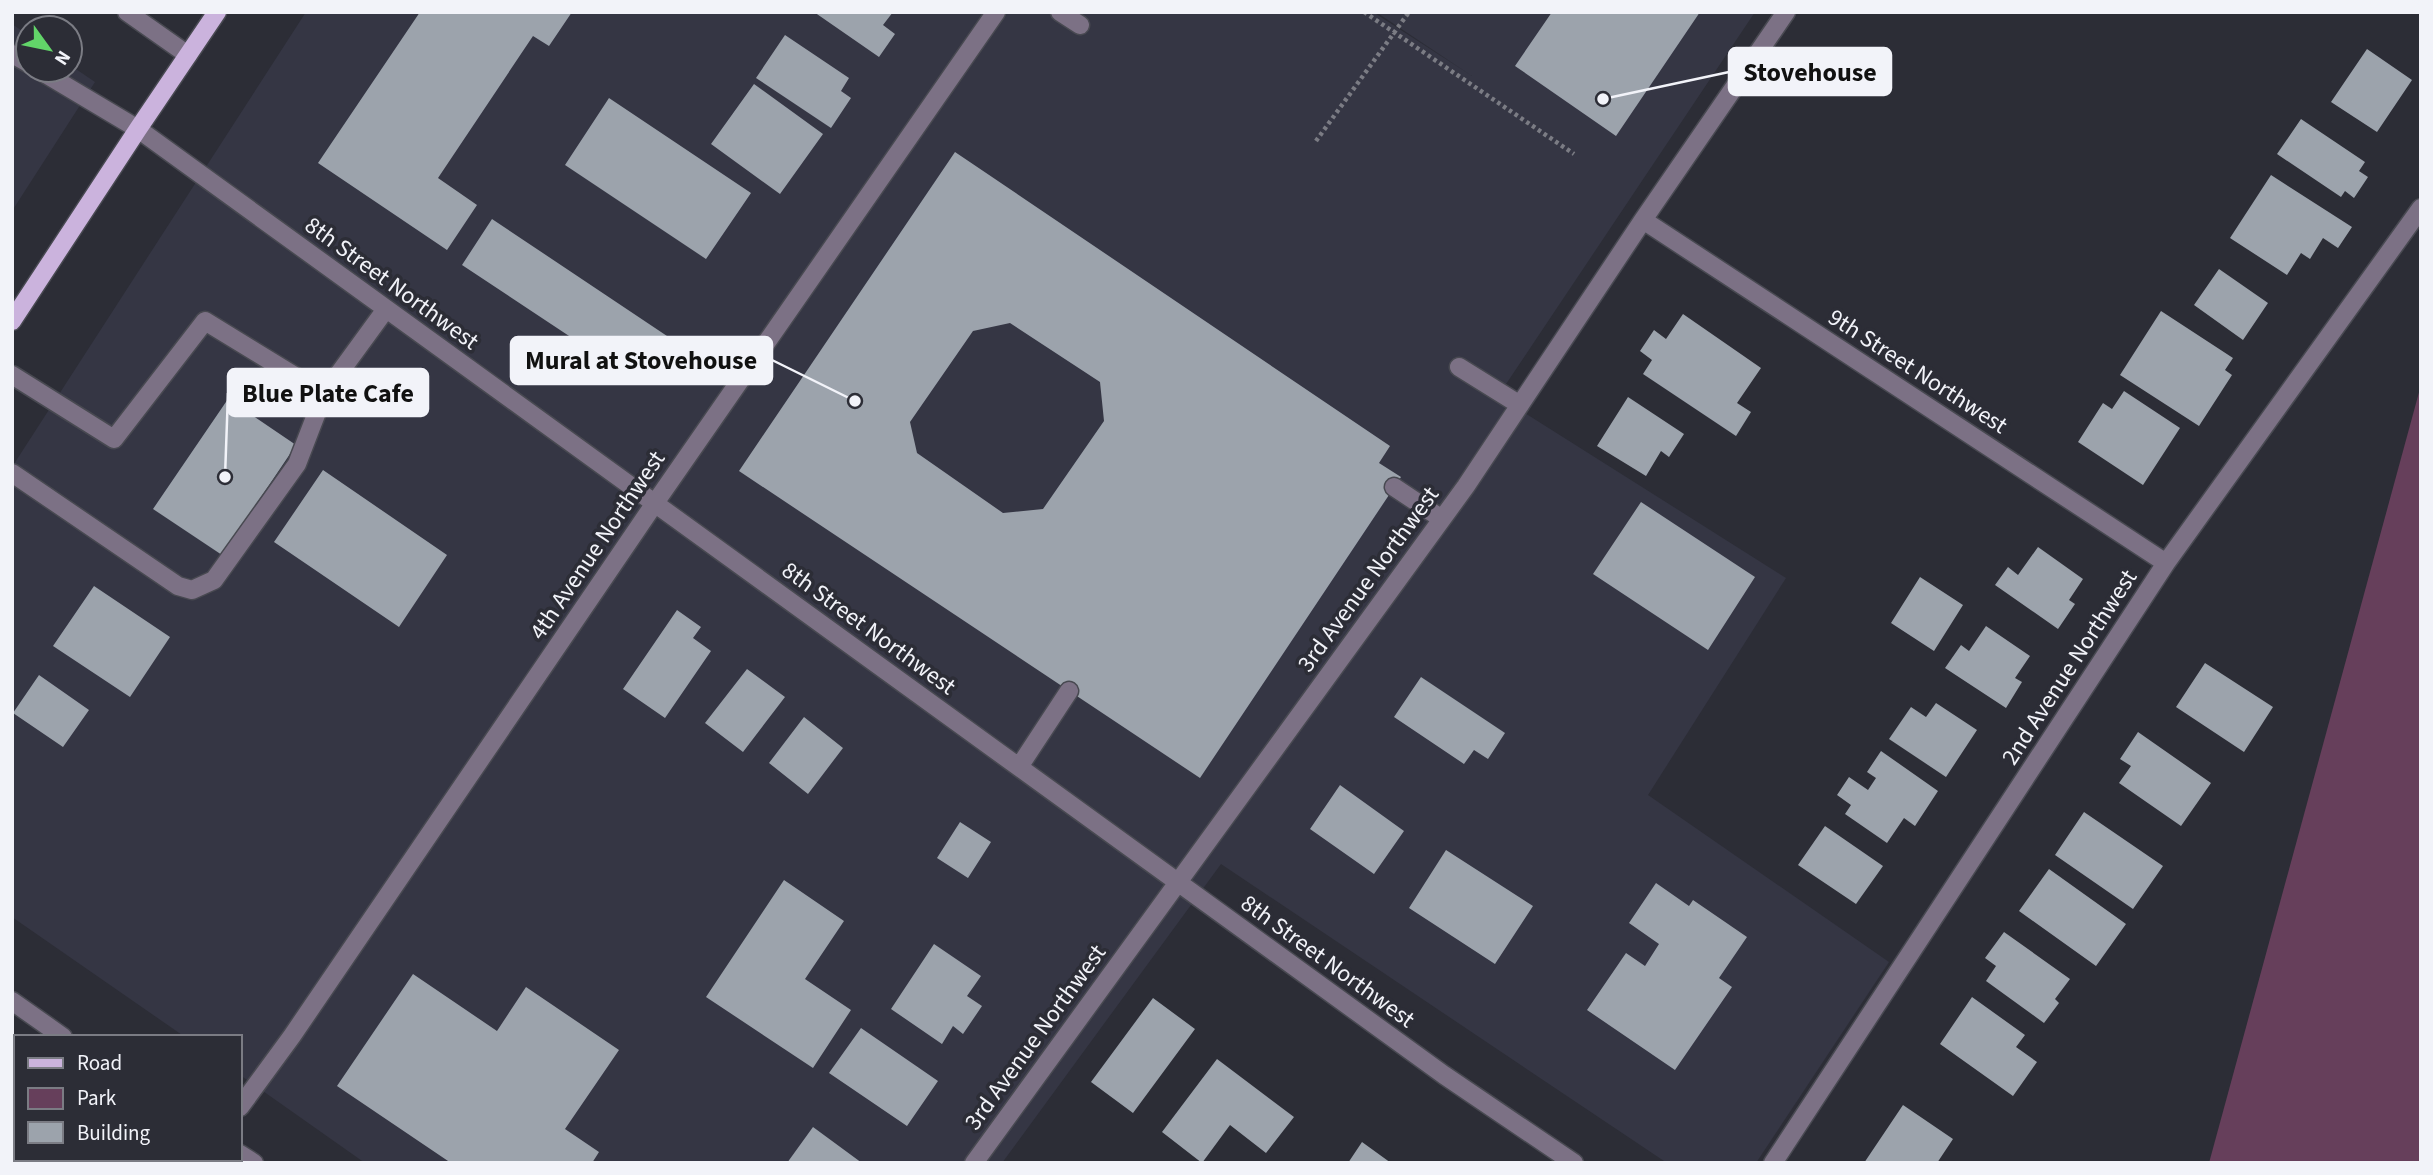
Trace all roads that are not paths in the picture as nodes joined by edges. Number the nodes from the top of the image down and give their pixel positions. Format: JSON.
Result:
{"nodes":[{"id":1,"x":127,"y":12,"type":"edge"},
{"id":2,"x":218,"y":12,"type":"edge"},
{"id":3,"x":996,"y":12,"type":"edge"},
{"id":4,"x":1060,"y":12,"type":"edge"},
{"id":5,"x":1786,"y":12,"type":"edge"},
{"id":6,"x":1080,"y":25,"type":"dead end"},
{"id":7,"x":188,"y":55,"type":"junction"},
{"id":8,"x":62,"y":84,"type":"edge"},
{"id":9,"x":138,"y":129,"type":"junction"},
{"id":10,"x":2421,"y":208,"type":"edge"},
{"id":11,"x":1643,"y":220,"type":"junction"},
{"id":12,"x":386,"y":309,"type":"junction"},
{"id":13,"x":12,"y":321,"type":"edge"},
{"id":14,"x":1459,"y":367,"type":"dead end"},
{"id":15,"x":12,"y":375,"type":"edge"},
{"id":16,"x":324,"y":394,"type":"junction"},
{"id":17,"x":1520,"y":405,"type":"junction"},
{"id":18,"x":12,"y":473,"type":"edge"},
{"id":19,"x":1394,"y":487,"type":"dead end"},
{"id":20,"x":655,"y":503,"type":"junction"},
{"id":21,"x":1442,"y":519,"type":"junction"},
{"id":22,"x":2166,"y":563,"type":"junction"},
{"id":23,"x":1069,"y":691,"type":"dead end"},
{"id":24,"x":1019,"y":767,"type":"junction"},
{"id":25,"x":1178,"y":882,"type":"junction"},
{"id":26,"x":12,"y":1002,"type":"edge"},
{"id":27,"x":59,"y":1035,"type":"edge"},
{"id":28,"x":242,"y":1104,"type":"edge"},
{"id":29,"x":974,"y":1163,"type":"edge"},
{"id":30,"x":1574,"y":1163,"type":"edge"},
{"id":31,"x":1773,"y":1163,"type":"edge"}],
"edges":[{"from":1,"to":7,"type":"street"},
{"from":2,"to":7,"type":"main road"},
{"from":3,"to":20,"type":"street","name":"4th Avenue Northwest"},
{"from":4,"to":6,"type":"street"},
{"from":5,"to":11,"type":"street","name":"3rd Avenue Northwest"},
{"from":7,"to":9,"type":"main road"},
{"from":8,"to":9,"type":"street","name":"8th Street Northwest"},
{"from":9,"to":12,"type":"street","name":"8th Street Northwest"},
{"from":9,"to":13,"type":"main road"},
{"from":10,"to":22,"type":"street","name":"2nd Avenue Northwest"},
{"from":11,"to":17,"type":"street","name":"3rd Avenue Northwest"},
{"from":11,"to":22,"type":"street","name":"9th Street Northwest"},
{"from":12,"to":16,"type":"street"},
{"from":12,"to":20,"type":"street","name":"8th Street Northwest"},
{"from":14,"to":17,"type":"street"},
{"from":15,"to":16,"type":"street"},
{"from":16,"to":18,"type":"street"},
{"from":17,"to":21,"type":"street","name":"3rd Avenue Northwest"},
{"from":19,"to":21,"type":"street"},
{"from":20,"to":24,"type":"street","name":"8th Street Northwest"},
{"from":20,"to":28,"type":"street","name":"4th Avenue Northwest"},
{"from":21,"to":25,"type":"street","name":"3rd Avenue Northwest"},
{"from":22,"to":31,"type":"street","name":"2nd Avenue Northwest"},
{"from":23,"to":24,"type":"street"},
{"from":24,"to":25,"type":"street","name":"8th Street Northwest"},
{"from":25,"to":29,"type":"street","name":"3rd Avenue Northwest"},
{"from":25,"to":30,"type":"street","name":"8th Street Northwest"},
{"from":26,"to":27,"type":"street"}]}
